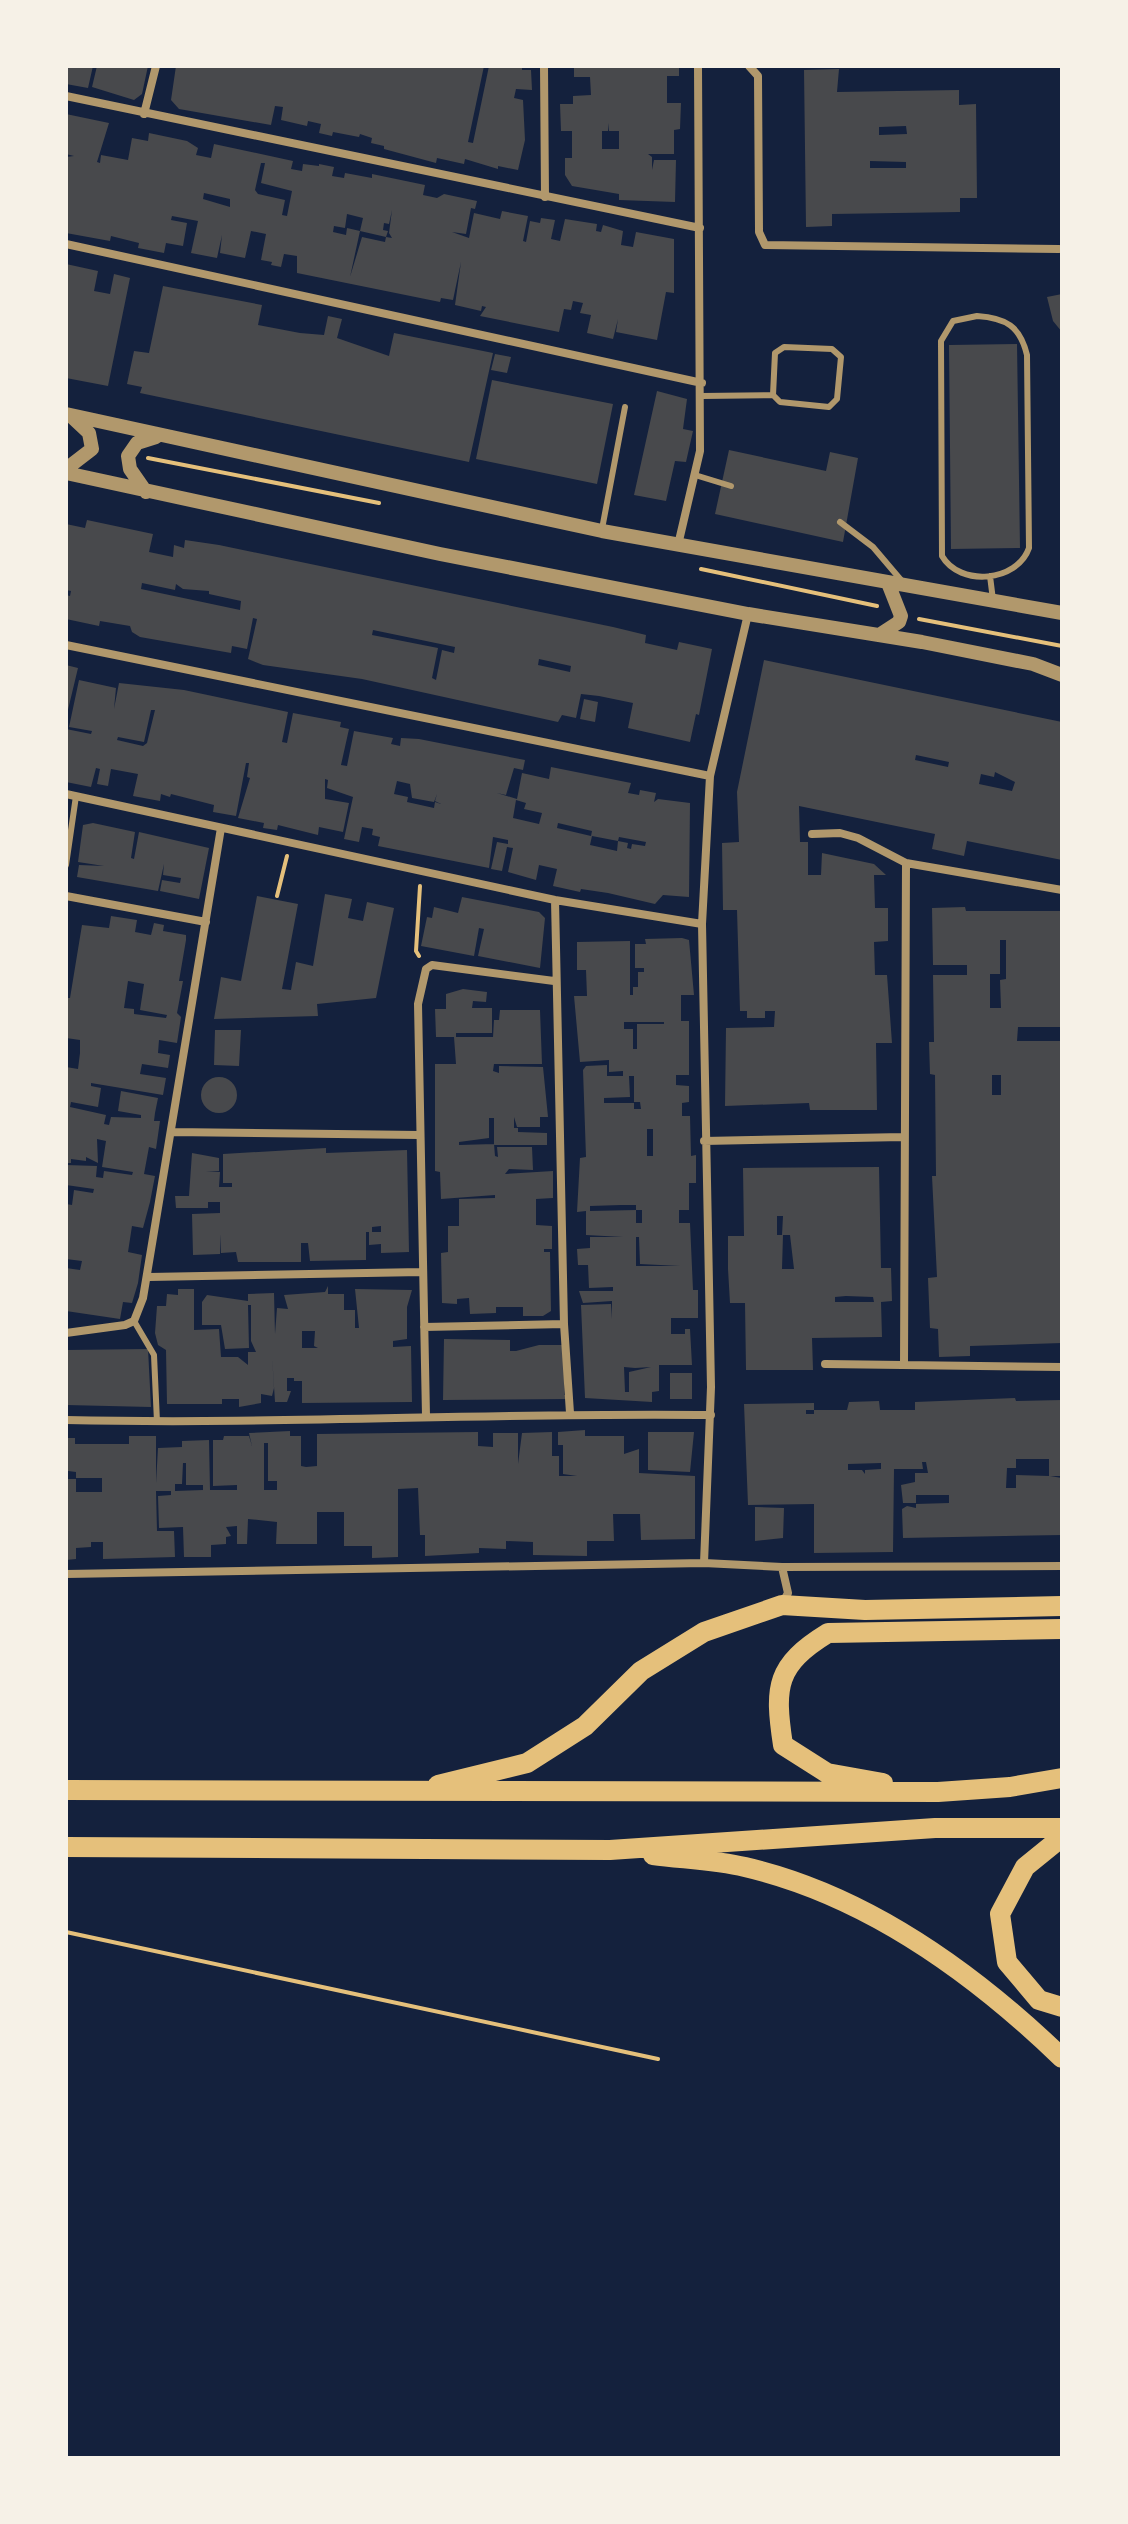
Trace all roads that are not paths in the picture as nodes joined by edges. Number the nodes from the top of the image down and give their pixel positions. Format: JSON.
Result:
{"nodes":[{"id":1,"x":156,"y":66,"type":"edge"},
{"id":2,"x":544,"y":66,"type":"edge"},
{"id":3,"x":698,"y":66,"type":"edge"},
{"id":4,"x":749,"y":66,"type":"edge"},
{"id":5,"x":66,"y":96,"type":"edge"},
{"id":6,"x":144,"y":114,"type":"junction"},
{"id":7,"x":545,"y":197,"type":"junction"},
{"id":8,"x":700,"y":228,"type":"junction"},
{"id":9,"x":66,"y":244,"type":"edge"},
{"id":10,"x":1059,"y":249,"type":"dead end"},
{"id":11,"x":702,"y":383,"type":"junction"},
{"id":12,"x":773,"y":395,"type":"junction"},
{"id":13,"x":702,"y":396,"type":"junction"},
{"id":14,"x":625,"y":407,"type":"dead end"},
{"id":15,"x":68,"y":415,"type":"edge"},
{"id":16,"x":160,"y":436,"type":"junction"},
{"id":17,"x":66,"y":471,"type":"edge"},
{"id":18,"x":695,"y":475,"type":"junction"},
{"id":19,"x":731,"y":486,"type":"dead end"},
{"id":20,"x":146,"y":492,"type":"junction"},
{"id":21,"x":840,"y":522,"type":"dead end"},
{"id":22,"x":602,"y":531,"type":"junction"},
{"id":23,"x":678,"y":545,"type":"junction"},
{"id":24,"x":990,"y":576,"type":"junction"},
{"id":25,"x":888,"y":583,"type":"junction"},
{"id":26,"x":905,"y":586,"type":"junction"},
{"id":27,"x":993,"y":602,"type":"junction"},
{"id":28,"x":1062,"y":613,"type":"edge"},
{"id":29,"x":748,"y":614,"type":"junction"},
{"id":30,"x":879,"y":635,"type":"junction"},
{"id":31,"x":66,"y":645,"type":"edge"},
{"id":32,"x":1062,"y":675,"type":"edge"},
{"id":33,"x":710,"y":776,"type":"junction"},
{"id":34,"x":71,"y":795,"type":"edge"},
{"id":35,"x":221,"y":828,"type":"junction"},
{"id":36,"x":812,"y":834,"type":"dead end"},
{"id":37,"x":906,"y":863,"type":"junction"},
{"id":38,"x":66,"y":865,"type":"edge"},
{"id":39,"x":1062,"y":890,"type":"edge"},
{"id":40,"x":66,"y":896,"type":"edge"},
{"id":41,"x":555,"y":900,"type":"junction"},
{"id":42,"x":206,"y":922,"type":"junction"},
{"id":43,"x":702,"y":924,"type":"junction"},
{"id":44,"x":554,"y":981,"type":"junction"},
{"id":45,"x":171,"y":1132,"type":"junction"},
{"id":46,"x":419,"y":1135,"type":"junction"},
{"id":47,"x":903,"y":1137,"type":"junction"},
{"id":48,"x":704,"y":1141,"type":"junction"},
{"id":49,"x":422,"y":1272,"type":"junction"},
{"id":50,"x":149,"y":1277,"type":"junction"},
{"id":51,"x":134,"y":1321,"type":"junction"},
{"id":52,"x":564,"y":1324,"type":"junction"},
{"id":53,"x":424,"y":1327,"type":"junction"},
{"id":54,"x":66,"y":1333,"type":"edge"},
{"id":55,"x":825,"y":1364,"type":"dead end"},
{"id":56,"x":904,"y":1365,"type":"junction"},
{"id":57,"x":1062,"y":1367,"type":"edge"},
{"id":58,"x":570,"y":1413,"type":"junction"},
{"id":59,"x":711,"y":1415,"type":"junction"},
{"id":60,"x":426,"y":1416,"type":"junction"},
{"id":61,"x":66,"y":1420,"type":"edge"},
{"id":62,"x":157,"y":1422,"type":"junction"},
{"id":63,"x":704,"y":1563,"type":"junction"},
{"id":64,"x":1062,"y":1566,"type":"edge"},
{"id":65,"x":782,"y":1567,"type":"junction"},
{"id":66,"x":66,"y":1574,"type":"edge"},
{"id":67,"x":782,"y":1605,"type":"junction"},
{"id":68,"x":1062,"y":1606,"type":"edge"},
{"id":69,"x":1062,"y":1629,"type":"edge"},
{"id":70,"x":1062,"y":1778,"type":"edge"},
{"id":71,"x":66,"y":1790,"type":"edge"},
{"id":72,"x":938,"y":1792,"type":"junction"},
{"id":73,"x":403,"y":1793,"type":"junction"},
{"id":74,"x":1062,"y":1828,"type":"edge"},
{"id":75,"x":1062,"y":1837,"type":"edge"},
{"id":76,"x":66,"y":1847,"type":"edge"},
{"id":77,"x":610,"y":1850,"type":"junction"},
{"id":78,"x":1062,"y":2007,"type":"edge"},
{"id":79,"x":1062,"y":2058,"type":"edge"}],
"edges":[{"from":1,"to":6,"type":"street"},
{"from":2,"to":7,"type":"street"},
{"from":3,"to":8,"type":"street"},
{"from":4,"to":10,"type":"street"},
{"from":5,"to":6,"type":"street"},
{"from":6,"to":7,"type":"street"},
{"from":7,"to":8,"type":"street"},
{"from":8,"to":11,"type":"street"},
{"from":9,"to":11,"type":"street"},
{"from":11,"to":13,"type":"street"},
{"from":12,"to":12,"type":"lane"},
{"from":12,"to":13,"type":"lane"},
{"from":13,"to":18,"type":"street"},
{"from":14,"to":22,"type":"lane"},
{"from":15,"to":16,"type":"street"},
{"from":15,"to":17,"type":"street"},
{"from":16,"to":20,"type":"street"},
{"from":16,"to":22,"type":"street"},
{"from":17,"to":20,"type":"street"},
{"from":18,"to":19,"type":"lane"},
{"from":18,"to":23,"type":"street"},
{"from":20,"to":29,"type":"street"},
{"from":21,"to":26,"type":"lane"},
{"from":22,"to":23,"type":"street"},
{"from":23,"to":25,"type":"street"},
{"from":24,"to":24,"type":"lane"},
{"from":24,"to":27,"type":"lane"},
{"from":25,"to":26,"type":"street"},
{"from":25,"to":30,"type":"street"},
{"from":26,"to":27,"type":"street"},
{"from":27,"to":28,"type":"street"},
{"from":29,"to":30,"type":"street"},
{"from":29,"to":33,"type":"street"},
{"from":30,"to":32,"type":"street"},
{"from":31,"to":33,"type":"street"},
{"from":33,"to":43,"type":"street"},
{"from":34,"to":35,"type":"street"},
{"from":34,"to":38,"type":"lane"},
{"from":35,"to":41,"type":"street"},
{"from":35,"to":42,"type":"street"},
{"from":36,"to":37,"type":"street"},
{"from":37,"to":39,"type":"street"},
{"from":37,"to":47,"type":"street"},
{"from":40,"to":42,"type":"street"},
{"from":41,"to":43,"type":"street"},
{"from":41,"to":44,"type":"street"},
{"from":42,"to":45,"type":"street"},
{"from":43,"to":48,"type":"street"},
{"from":44,"to":46,"type":"street"},
{"from":44,"to":52,"type":"street"},
{"from":45,"to":46,"type":"street"},
{"from":45,"to":50,"type":"street"},
{"from":46,"to":49,"type":"street"},
{"from":47,"to":48,"type":"street"},
{"from":47,"to":56,"type":"street"},
{"from":48,"to":59,"type":"street"},
{"from":49,"to":50,"type":"street"},
{"from":49,"to":53,"type":"street"},
{"from":50,"to":51,"type":"street"},
{"from":51,"to":54,"type":"street"},
{"from":51,"to":62,"type":"lane"},
{"from":52,"to":53,"type":"street"},
{"from":52,"to":58,"type":"street"},
{"from":53,"to":60,"type":"street"},
{"from":55,"to":56,"type":"street"},
{"from":56,"to":57,"type":"street"},
{"from":58,"to":59,"type":"street"},
{"from":58,"to":60,"type":"street"},
{"from":59,"to":63,"type":"street"},
{"from":60,"to":62,"type":"street"},
{"from":61,"to":62,"type":"street"},
{"from":63,"to":65,"type":"street"},
{"from":63,"to":66,"type":"street"},
{"from":64,"to":65,"type":"street"},
{"from":65,"to":67,"type":"street"},
{"from":67,"to":68,"type":"main road"},
{"from":67,"to":73,"type":"main road"},
{"from":69,"to":72,"type":"main road"},
{"from":70,"to":72,"type":"main road"},
{"from":71,"to":73,"type":"main road"},
{"from":72,"to":73,"type":"main road"},
{"from":74,"to":77,"type":"main road"},
{"from":75,"to":78,"type":"main road"},
{"from":76,"to":77,"type":"main road"},
{"from":77,"to":79,"type":"main road"}]}
